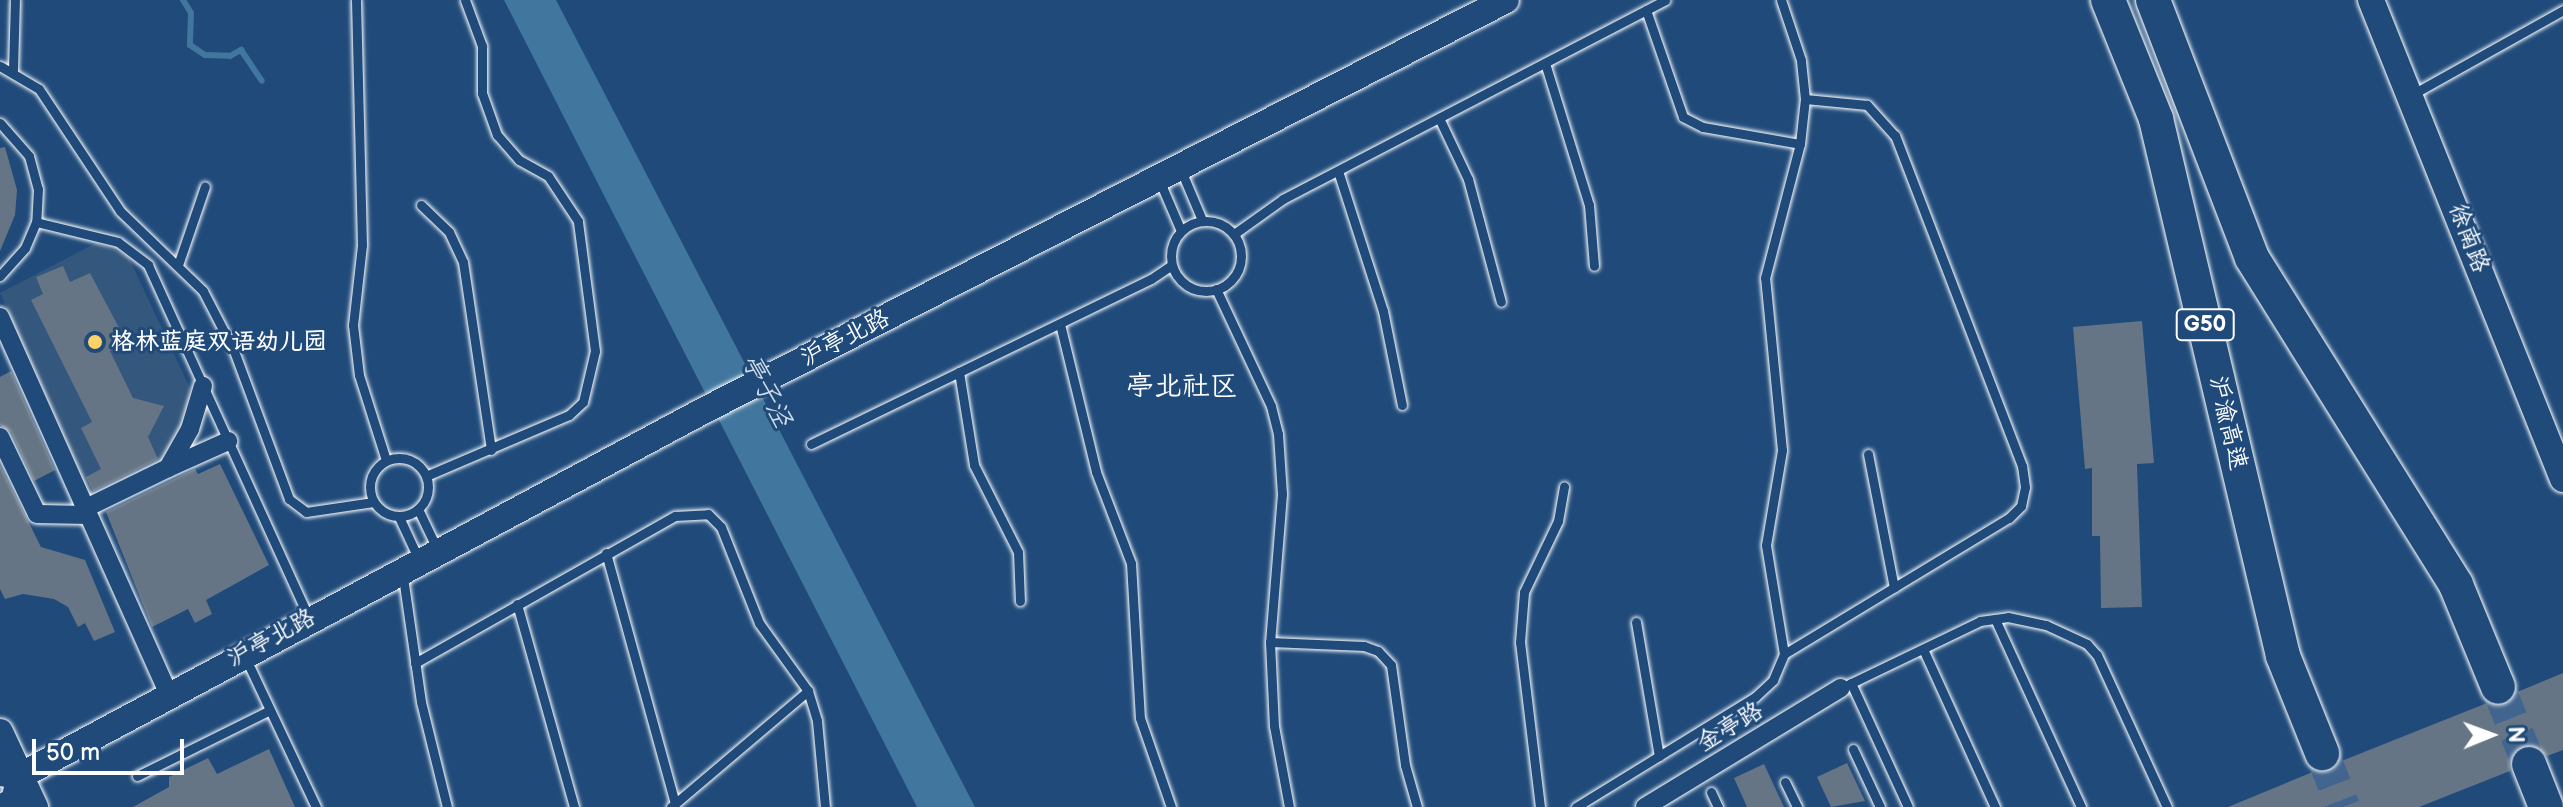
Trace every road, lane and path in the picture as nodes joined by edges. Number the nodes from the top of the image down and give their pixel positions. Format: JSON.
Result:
{"nodes":[{"id":1,"x":15,"y":0,"type":"edge"},
{"id":2,"x":356,"y":0,"type":"edge"},
{"id":3,"x":465,"y":0,"type":"edge"},
{"id":4,"x":1506,"y":0,"type":"edge"},
{"id":5,"x":1665,"y":0,"type":"edge"},
{"id":6,"x":1781,"y":0,"type":"edge"},
{"id":7,"x":2108,"y":0,"type":"edge"},
{"id":8,"x":2153,"y":0,"type":"edge"},
{"id":9,"x":2371,"y":0,"type":"edge"},
{"id":10,"x":1646,"y":10,"type":"junction"},
{"id":11,"x":2563,"y":10,"type":"edge"},
{"id":12,"x":1545,"y":63,"type":"junction"},
{"id":13,"x":0,"y":66,"type":"edge"},
{"id":14,"x":13,"y":70,"type":"junction"},
{"id":15,"x":2413,"y":94,"type":"junction"},
{"id":16,"x":1805,"y":99,"type":"junction"},
{"id":17,"x":1439,"y":118,"type":"junction"},
{"id":18,"x":0,"y":123,"type":"edge"},
{"id":19,"x":1800,"y":144,"type":"junction"},
{"id":20,"x":1338,"y":171,"type":"junction"},
{"id":21,"x":1170,"y":173,"type":"junction"},
{"id":22,"x":205,"y":186,"type":"dead end"},
{"id":23,"x":421,"y":205,"type":"dead end"},
{"id":24,"x":1202,"y":220,"type":"junction"},
{"id":25,"x":36,"y":222,"type":"junction"},
{"id":26,"x":1181,"y":231,"type":"junction"},
{"id":27,"x":1234,"y":234,"type":"junction"},
{"id":28,"x":178,"y":265,"type":"junction"},
{"id":29,"x":1172,"y":265,"type":"junction"},
{"id":30,"x":1594,"y":266,"type":"dead end"},
{"id":31,"x":0,"y":276,"type":"edge"},
{"id":32,"x":1216,"y":289,"type":"junction"},
{"id":33,"x":1501,"y":302,"type":"dead end"},
{"id":34,"x":0,"y":317,"type":"edge"},
{"id":35,"x":1060,"y":324,"type":"junction"},
{"id":36,"x":7,"y":351,"type":"edge"},
{"id":37,"x":959,"y":372,"type":"junction"},
{"id":38,"x":203,"y":386,"type":"junction"},
{"id":39,"x":1402,"y":405,"type":"dead end"},
{"id":40,"x":0,"y":437,"type":"edge"},
{"id":41,"x":228,"y":441,"type":"junction"},
{"id":42,"x":811,"y":444,"type":"dead end"},
{"id":43,"x":491,"y":450,"type":"junction"},
{"id":44,"x":1868,"y":454,"type":"dead end"},
{"id":45,"x":386,"y":460,"type":"junction"},
{"id":46,"x":168,"y":468,"type":"junction"},
{"id":47,"x":426,"y":476,"type":"junction"},
{"id":48,"x":2563,"y":479,"type":"edge"},
{"id":49,"x":1564,"y":487,"type":"dead end"},
{"id":50,"x":373,"y":502,"type":"junction"},
{"id":51,"x":418,"y":509,"type":"junction"},
{"id":52,"x":87,"y":511,"type":"junction"},
{"id":53,"x":399,"y":517,"type":"junction"},
{"id":54,"x":606,"y":553,"type":"junction"},
{"id":55,"x":420,"y":560,"type":"junction"},
{"id":56,"x":1894,"y":588,"type":"junction"},
{"id":57,"x":1020,"y":601,"type":"dead end"},
{"id":58,"x":517,"y":604,"type":"junction"},
{"id":59,"x":309,"y":619,"type":"junction"},
{"id":60,"x":1995,"y":619,"type":"junction"},
{"id":61,"x":1636,"y":622,"type":"dead end"},
{"id":62,"x":1270,"y":642,"type":"junction"},
{"id":63,"x":1923,"y":649,"type":"junction"},
{"id":64,"x":243,"y":653,"type":"junction"},
{"id":65,"x":1784,"y":654,"type":"junction"},
{"id":66,"x":415,"y":663,"type":"junction"},
{"id":67,"x":1846,"y":686,"type":"junction"},
{"id":68,"x":2498,"y":687,"type":"tunnel mouth"},
{"id":69,"x":808,"y":691,"type":"junction"},
{"id":70,"x":168,"y":693,"type":"junction"},
{"id":71,"x":270,"y":710,"type":"junction"},
{"id":72,"x":0,"y":732,"type":"edge"},
{"id":73,"x":1853,"y":749,"type":"dead end"},
{"id":74,"x":2322,"y":753,"type":"tunnel mouth"},
{"id":75,"x":1659,"y":756,"type":"junction"},
{"id":76,"x":2529,"y":764,"type":"tunnel mouth"},
{"id":77,"x":10,"y":774,"type":"edge"},
{"id":78,"x":137,"y":776,"type":"dead end"},
{"id":79,"x":1785,"y":782,"type":"dead end"},
{"id":80,"x":1711,"y":792,"type":"dead end"},
{"id":81,"x":673,"y":806,"type":"edge"},
{"id":82,"x":2,"y":807,"type":"edge"},
{"id":83,"x":35,"y":807,"type":"edge"},
{"id":84,"x":316,"y":807,"type":"edge"},
{"id":85,"x":447,"y":807,"type":"edge"},
{"id":86,"x":574,"y":807,"type":"edge"},
{"id":87,"x":825,"y":807,"type":"edge"},
{"id":88,"x":1171,"y":807,"type":"edge"},
{"id":89,"x":1289,"y":807,"type":"edge"},
{"id":90,"x":1417,"y":807,"type":"edge"},
{"id":91,"x":1540,"y":807,"type":"edge"},
{"id":92,"x":1576,"y":807,"type":"edge"},
{"id":93,"x":1645,"y":807,"type":"edge"},
{"id":94,"x":1718,"y":807,"type":"edge"},
{"id":95,"x":1797,"y":807,"type":"edge"},
{"id":96,"x":1880,"y":807,"type":"edge"},
{"id":97,"x":1908,"y":807,"type":"edge"},
{"id":98,"x":1995,"y":807,"type":"edge"},
{"id":99,"x":2081,"y":807,"type":"edge"},
{"id":100,"x":2167,"y":807,"type":"edge"},
{"id":101,"x":2546,"y":807,"type":"edge"}],
"edges":[{"from":1,"to":14,"type":"lane"},
{"from":2,"to":45,"type":"lane"},
{"from":3,"to":43,"type":"lane"},
{"from":4,"to":21,"type":"street","name":"沪亭北路"},
{"from":5,"to":10,"type":"lane"},
{"from":6,"to":16,"type":"lane"},
{"from":7,"to":74,"type":"highway","name":"沪渝高速","number":"G50"},
{"from":8,"to":68,"type":"highway"},
{"from":9,"to":15,"type":"street","name":"徐南路"},
{"from":10,"to":12,"type":"lane"},
{"from":10,"to":19,"type":"lane"},
{"from":11,"to":15,"type":"lane"},
{"from":12,"to":17,"type":"lane"},
{"from":12,"to":30,"type":"lane"},
{"from":13,"to":14,"type":"lane"},
{"from":14,"to":28,"type":"lane"},
{"from":15,"to":48,"type":"street","name":"徐南路"},
{"from":16,"to":19,"type":"lane"},
{"from":16,"to":56,"type":"lane"},
{"from":17,"to":20,"type":"lane"},
{"from":17,"to":33,"type":"lane"},
{"from":18,"to":25,"type":"lane"},
{"from":19,"to":65,"type":"lane"},
{"from":20,"to":27,"type":"lane"},
{"from":20,"to":39,"type":"lane"},
{"from":21,"to":24,"type":"lane"},
{"from":21,"to":26,"type":"lane"},
{"from":21,"to":55,"type":"street","name":"沪亭北路"},
{"from":22,"to":28,"type":"lane"},
{"from":23,"to":43,"type":"lane"},
{"from":24,"to":26,"type":"lane"},
{"from":24,"to":27,"type":"lane"},
{"from":25,"to":31,"type":"lane"},
{"from":25,"to":38,"type":"lane"},
{"from":26,"to":29,"type":"lane"},
{"from":27,"to":32,"type":"lane"},
{"from":28,"to":50,"type":"lane"},
{"from":29,"to":32,"type":"lane"},
{"from":29,"to":35,"type":"lane"},
{"from":32,"to":62,"type":"lane"},
{"from":34,"to":36,"type":"street"},
{"from":35,"to":37,"type":"lane"},
{"from":35,"to":88,"type":"lane"},
{"from":36,"to":52,"type":"street"},
{"from":37,"to":42,"type":"lane"},
{"from":37,"to":57,"type":"lane"},
{"from":38,"to":41,"type":"lane"},
{"from":38,"to":46,"type":"street"},
{"from":40,"to":52,"type":"street"},
{"from":41,"to":46,"type":"street"},
{"from":41,"to":59,"type":"lane"},
{"from":43,"to":47,"type":"lane"},
{"from":44,"to":56,"type":"lane"},
{"from":45,"to":47,"type":"lane"},
{"from":45,"to":50,"type":"lane"},
{"from":46,"to":52,"type":"street"},
{"from":47,"to":51,"type":"lane"},
{"from":49,"to":91,"type":"lane"},
{"from":50,"to":53,"type":"lane"},
{"from":51,"to":53,"type":"lane"},
{"from":51,"to":55,"type":"lane"},
{"from":52,"to":70,"type":"street"},
{"from":53,"to":55,"type":"lane"},
{"from":54,"to":58,"type":"lane"},
{"from":54,"to":69,"type":"lane"},
{"from":54,"to":81,"type":"lane"},
{"from":55,"to":59,"type":"street","name":"沪亭北路"},
{"from":55,"to":66,"type":"lane"},
{"from":56,"to":65,"type":"lane"},
{"from":58,"to":66,"type":"lane"},
{"from":58,"to":86,"type":"lane"},
{"from":59,"to":64,"type":"street","name":"沪亭北路"},
{"from":60,"to":63,"type":"lane"},
{"from":60,"to":99,"type":"lane"},
{"from":60,"to":100,"type":"lane"},
{"from":61,"to":75,"type":"lane"},
{"from":62,"to":89,"type":"lane"},
{"from":62,"to":90,"type":"lane"},
{"from":63,"to":67,"type":"lane"},
{"from":63,"to":98,"type":"lane"},
{"from":64,"to":70,"type":"street","name":"沪亭北路"},
{"from":64,"to":71,"type":"lane"},
{"from":65,"to":75,"type":"lane"},
{"from":66,"to":85,"type":"lane"},
{"from":67,"to":93,"type":"street","name":"金亭路"},
{"from":67,"to":97,"type":"lane"},
{"from":69,"to":81,"type":"lane"},
{"from":69,"to":87,"type":"lane"},
{"from":70,"to":77,"type":"street","name":"沪亭北路"},
{"from":71,"to":78,"type":"lane"},
{"from":71,"to":84,"type":"lane"},
{"from":72,"to":77,"type":"street"},
{"from":73,"to":96,"type":"lane"},
{"from":75,"to":92,"type":"lane"},
{"from":76,"to":101,"type":"highway"},
{"from":77,"to":82,"type":"street"},
{"from":77,"to":83,"type":"street"},
{"from":79,"to":95,"type":"lane"},
{"from":80,"to":94,"type":"lane"}]}
